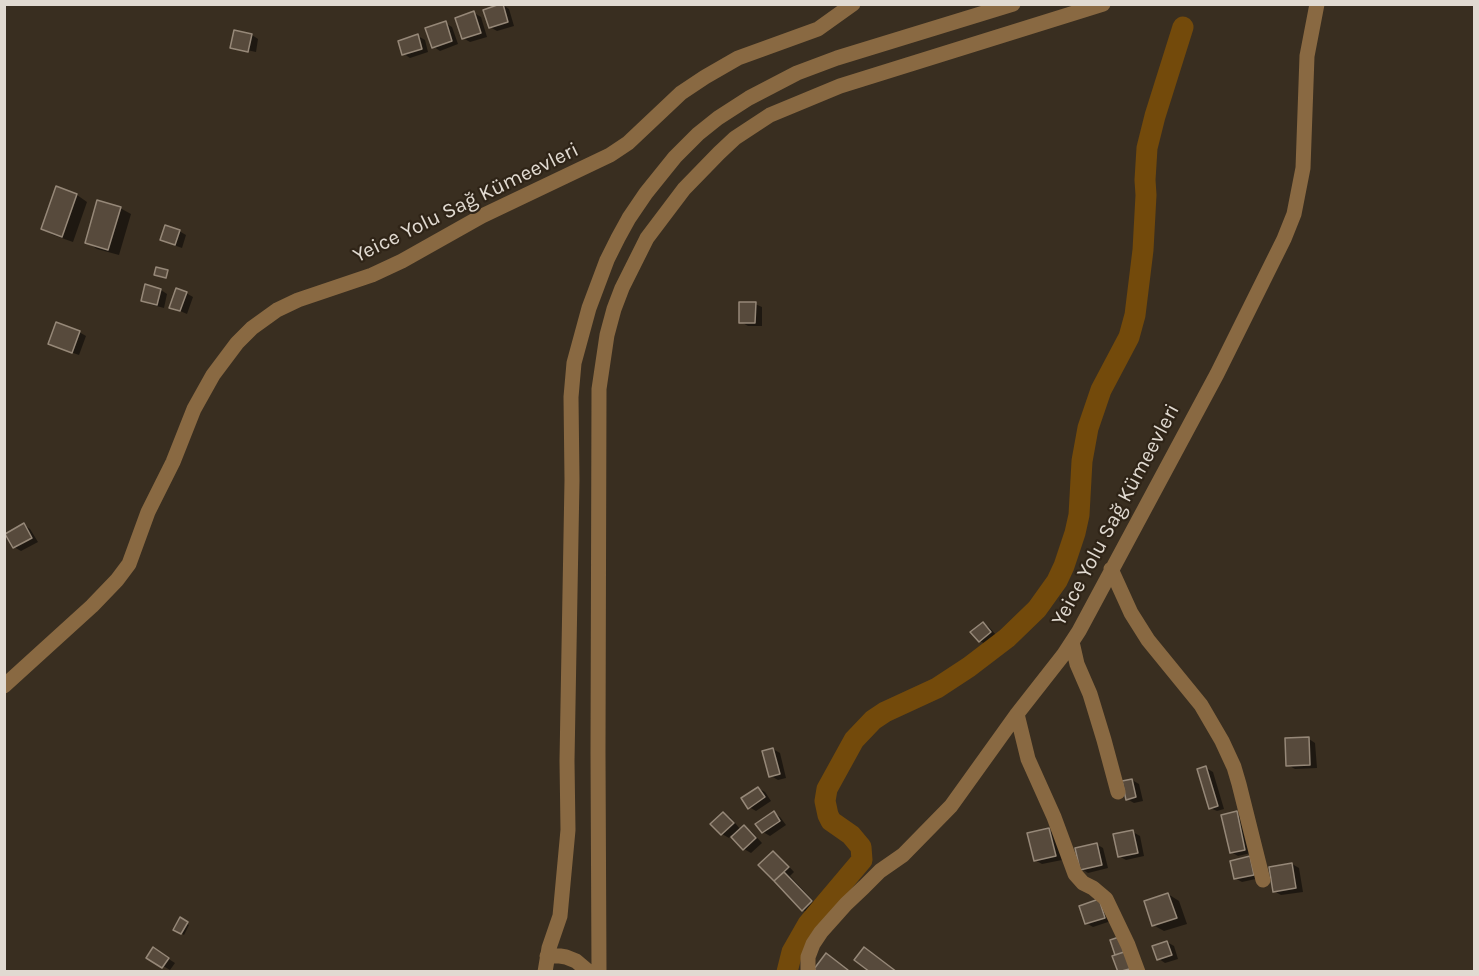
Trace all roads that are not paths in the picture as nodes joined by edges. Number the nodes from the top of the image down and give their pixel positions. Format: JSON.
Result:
{"nodes":[{"id":1,"x":853,"y":4,"type":"edge"},
{"id":2,"x":1013,"y":4,"type":"edge"},
{"id":3,"x":1103,"y":4,"type":"edge"},
{"id":4,"x":1317,"y":4,"type":"edge"},
{"id":5,"x":1111,"y":569,"type":"junction"},
{"id":6,"x":1072,"y":642,"type":"junction"},
{"id":7,"x":4,"y":686,"type":"edge"},
{"id":8,"x":1017,"y":714,"type":"junction"},
{"id":9,"x":1118,"y":792,"type":"dead end"},
{"id":10,"x":1263,"y":880,"type":"dead end"},
{"id":11,"x":546,"y":964,"type":"edge"},
{"id":12,"x":589,"y":972,"type":"edge"},
{"id":13,"x":598,"y":972,"type":"edge"},
{"id":14,"x":808,"y":972,"type":"edge"},
{"id":15,"x":1138,"y":972,"type":"edge"}],
"edges":[{"from":1,"to":7,"type":"street","name":"Yeice Yolu Sağ Kümeevleri"},
{"from":2,"to":11,"type":"street"},
{"from":3,"to":13,"type":"street"},
{"from":4,"to":5,"type":"street","name":"Yeice Yolu Sağ Kümeevleri"},
{"from":5,"to":6,"type":"street","name":"Yeice Yolu Sağ Kümeevleri"},
{"from":5,"to":10,"type":"street"},
{"from":6,"to":8,"type":"street","name":"Yeice Yolu Sağ Kümeevleri"},
{"from":6,"to":9,"type":"street"},
{"from":8,"to":14,"type":"street","name":"Yeice Yolu Sağ Kümeevleri"},
{"from":8,"to":15,"type":"street"},
{"from":11,"to":12,"type":"street"}]}
